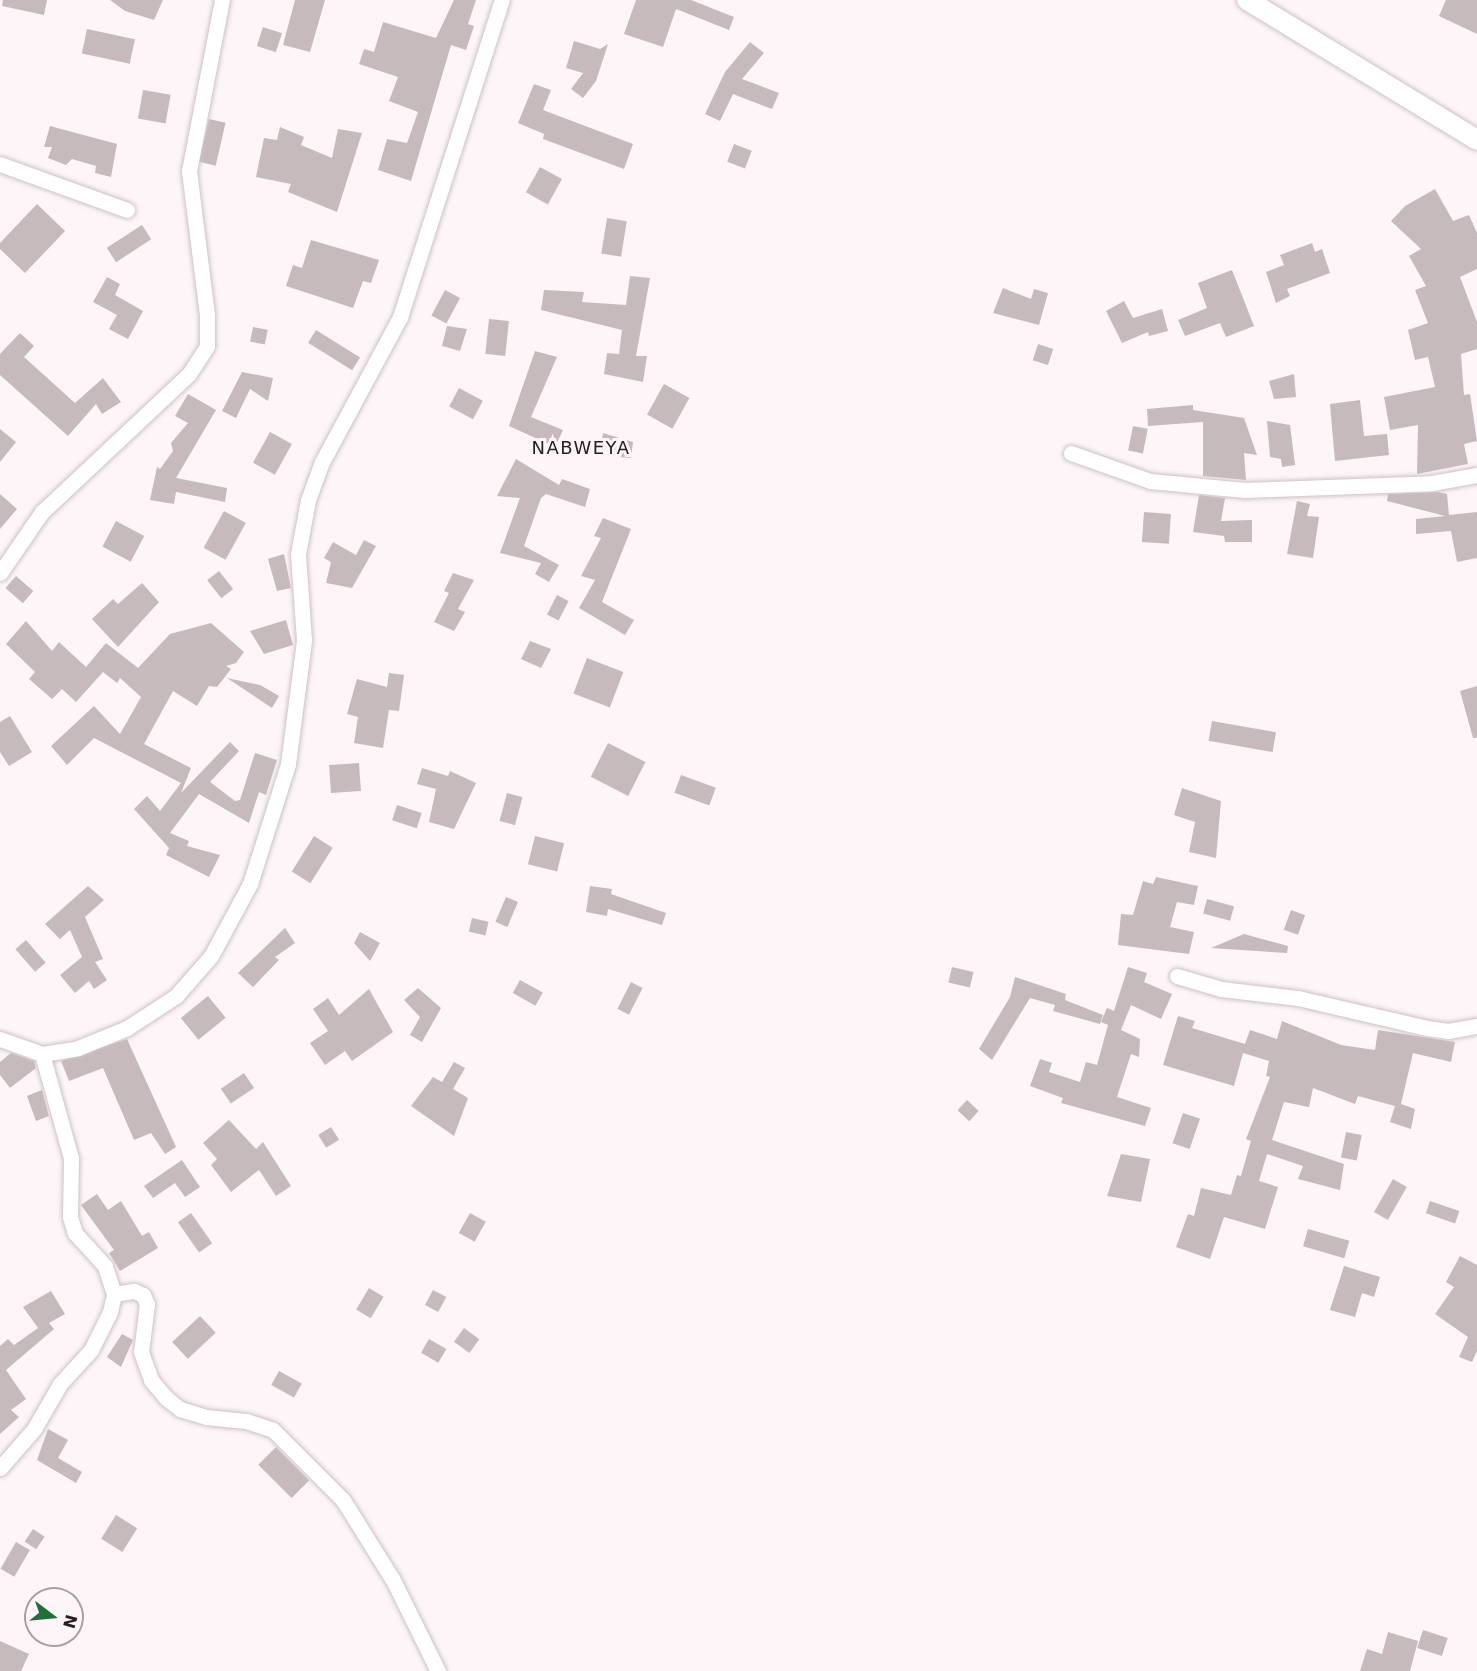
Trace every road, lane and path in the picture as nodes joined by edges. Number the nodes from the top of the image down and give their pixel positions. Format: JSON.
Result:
{"nodes":[{"id":1,"x":222,"y":0,"type":"edge"},
{"id":2,"x":502,"y":0,"type":"edge"},
{"id":3,"x":1247,"y":0,"type":"edge"},
{"id":4,"x":1477,"y":140,"type":"edge"},
{"id":5,"x":0,"y":164,"type":"edge"},
{"id":6,"x":127,"y":210,"type":"dead end"},
{"id":7,"x":1071,"y":453,"type":"dead end"},
{"id":8,"x":1477,"y":475,"type":"edge"},
{"id":9,"x":0,"y":573,"type":"edge"},
{"id":10,"x":1177,"y":976,"type":"dead end"},
{"id":11,"x":1477,"y":1026,"type":"edge"},
{"id":12,"x":0,"y":1039,"type":"edge"},
{"id":13,"x":42,"y":1054,"type":"junction"},
{"id":14,"x":114,"y":1294,"type":"junction"},
{"id":15,"x":0,"y":1468,"type":"edge"},
{"id":16,"x":438,"y":1671,"type":"edge"}],
"edges":[{"from":1,"to":9,"type":"street"},
{"from":2,"to":13,"type":"street"},
{"from":3,"to":4,"type":"street"},
{"from":5,"to":6,"type":"street"},
{"from":7,"to":8,"type":"street"},
{"from":10,"to":11,"type":"street"},
{"from":12,"to":13,"type":"street"},
{"from":13,"to":14,"type":"street"},
{"from":14,"to":15,"type":"street"},
{"from":14,"to":16,"type":"street"}]}
